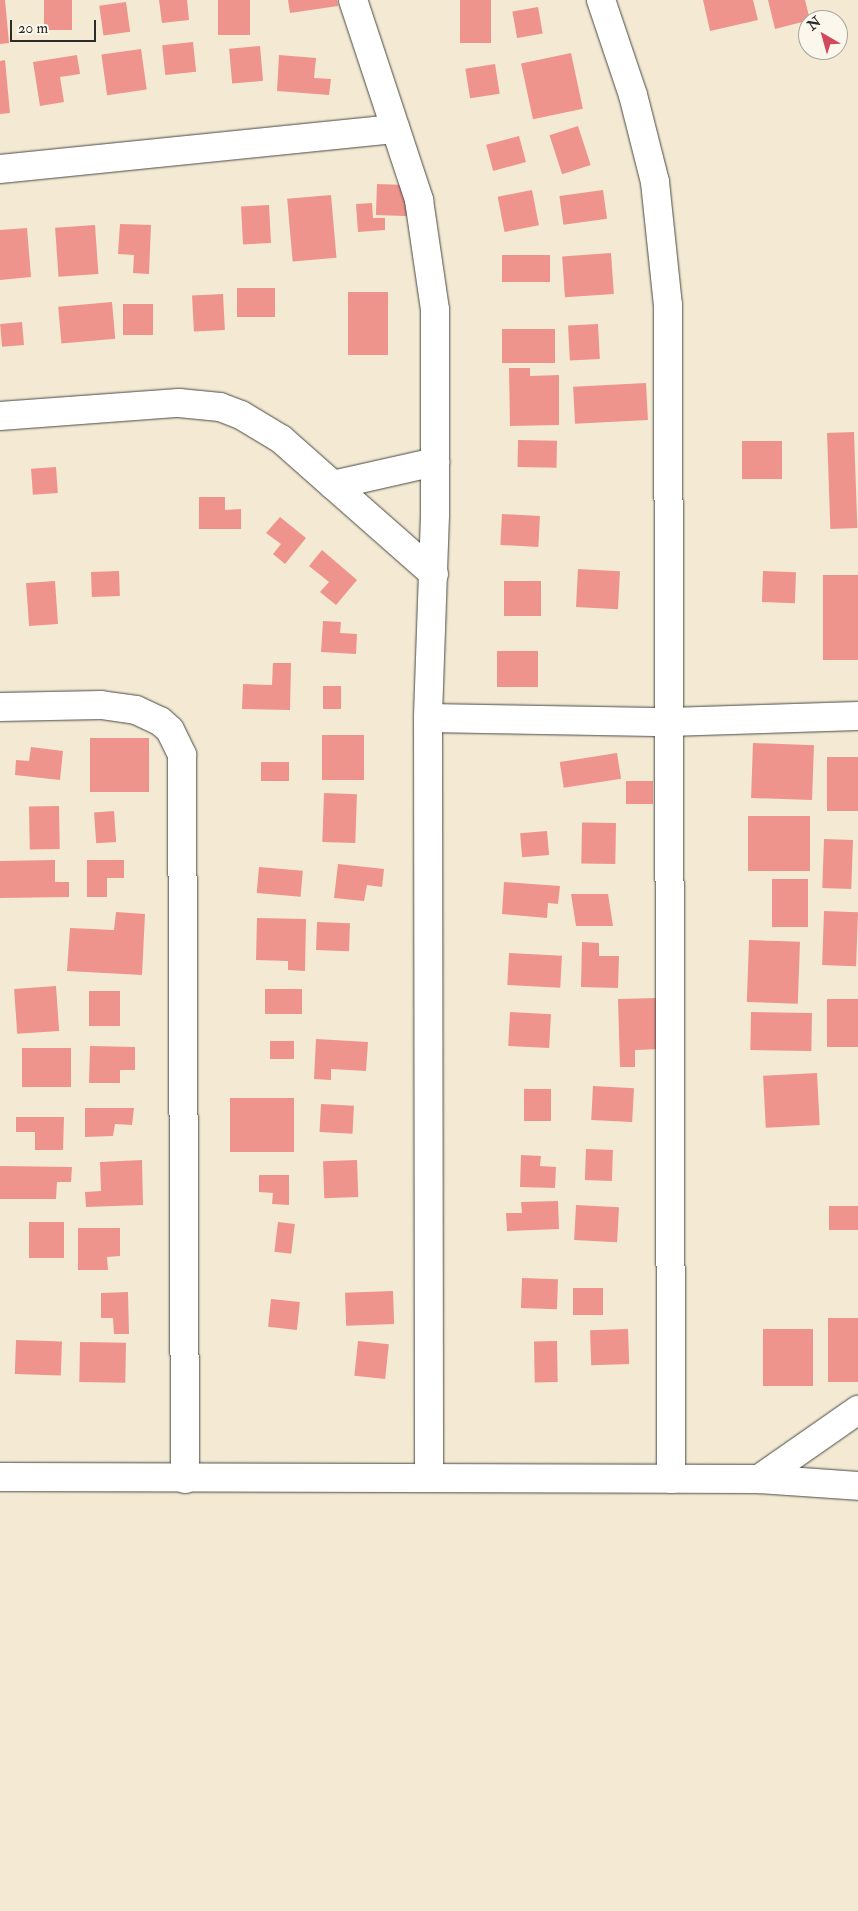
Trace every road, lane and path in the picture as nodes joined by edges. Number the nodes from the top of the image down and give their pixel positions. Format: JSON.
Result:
{"nodes":[{"id":1,"x":353,"y":0,"type":"edge"},
{"id":2,"x":601,"y":0,"type":"edge"},
{"id":3,"x":395,"y":129,"type":"junction"},
{"id":4,"x":0,"y":169,"type":"edge"},
{"id":5,"x":0,"y":416,"type":"edge"},
{"id":6,"x":435,"y":462,"type":"junction"},
{"id":7,"x":333,"y":485,"type":"junction"},
{"id":8,"x":434,"y":574,"type":"junction"},
{"id":9,"x":0,"y":707,"type":"edge"},
{"id":10,"x":858,"y":716,"type":"edge"},
{"id":11,"x":428,"y":718,"type":"junction"},
{"id":12,"x":669,"y":722,"type":"junction"},
{"id":13,"x":858,"y":1410,"type":"edge"},
{"id":14,"x":429,"y":1476,"type":"junction"},
{"id":15,"x":0,"y":1477,"type":"edge"},
{"id":16,"x":185,"y":1479,"type":"junction"},
{"id":17,"x":670,"y":1479,"type":"junction"},
{"id":18,"x":758,"y":1479,"type":"junction"},
{"id":19,"x":858,"y":1486,"type":"edge"}],
"edges":[{"from":1,"to":3,"type":"street"},
{"from":2,"to":12,"type":"street"},
{"from":3,"to":4,"type":"street"},
{"from":3,"to":6,"type":"street"},
{"from":5,"to":7,"type":"street"},
{"from":6,"to":7,"type":"street"},
{"from":6,"to":8,"type":"street"},
{"from":7,"to":8,"type":"street"},
{"from":8,"to":11,"type":"street"},
{"from":9,"to":16,"type":"street"},
{"from":10,"to":12,"type":"street"},
{"from":11,"to":12,"type":"street"},
{"from":11,"to":14,"type":"street"},
{"from":12,"to":17,"type":"street"},
{"from":13,"to":18,"type":"street"},
{"from":14,"to":16,"type":"street"},
{"from":14,"to":17,"type":"street"},
{"from":15,"to":16,"type":"street"},
{"from":17,"to":18,"type":"street"},
{"from":18,"to":19,"type":"street"}]}
